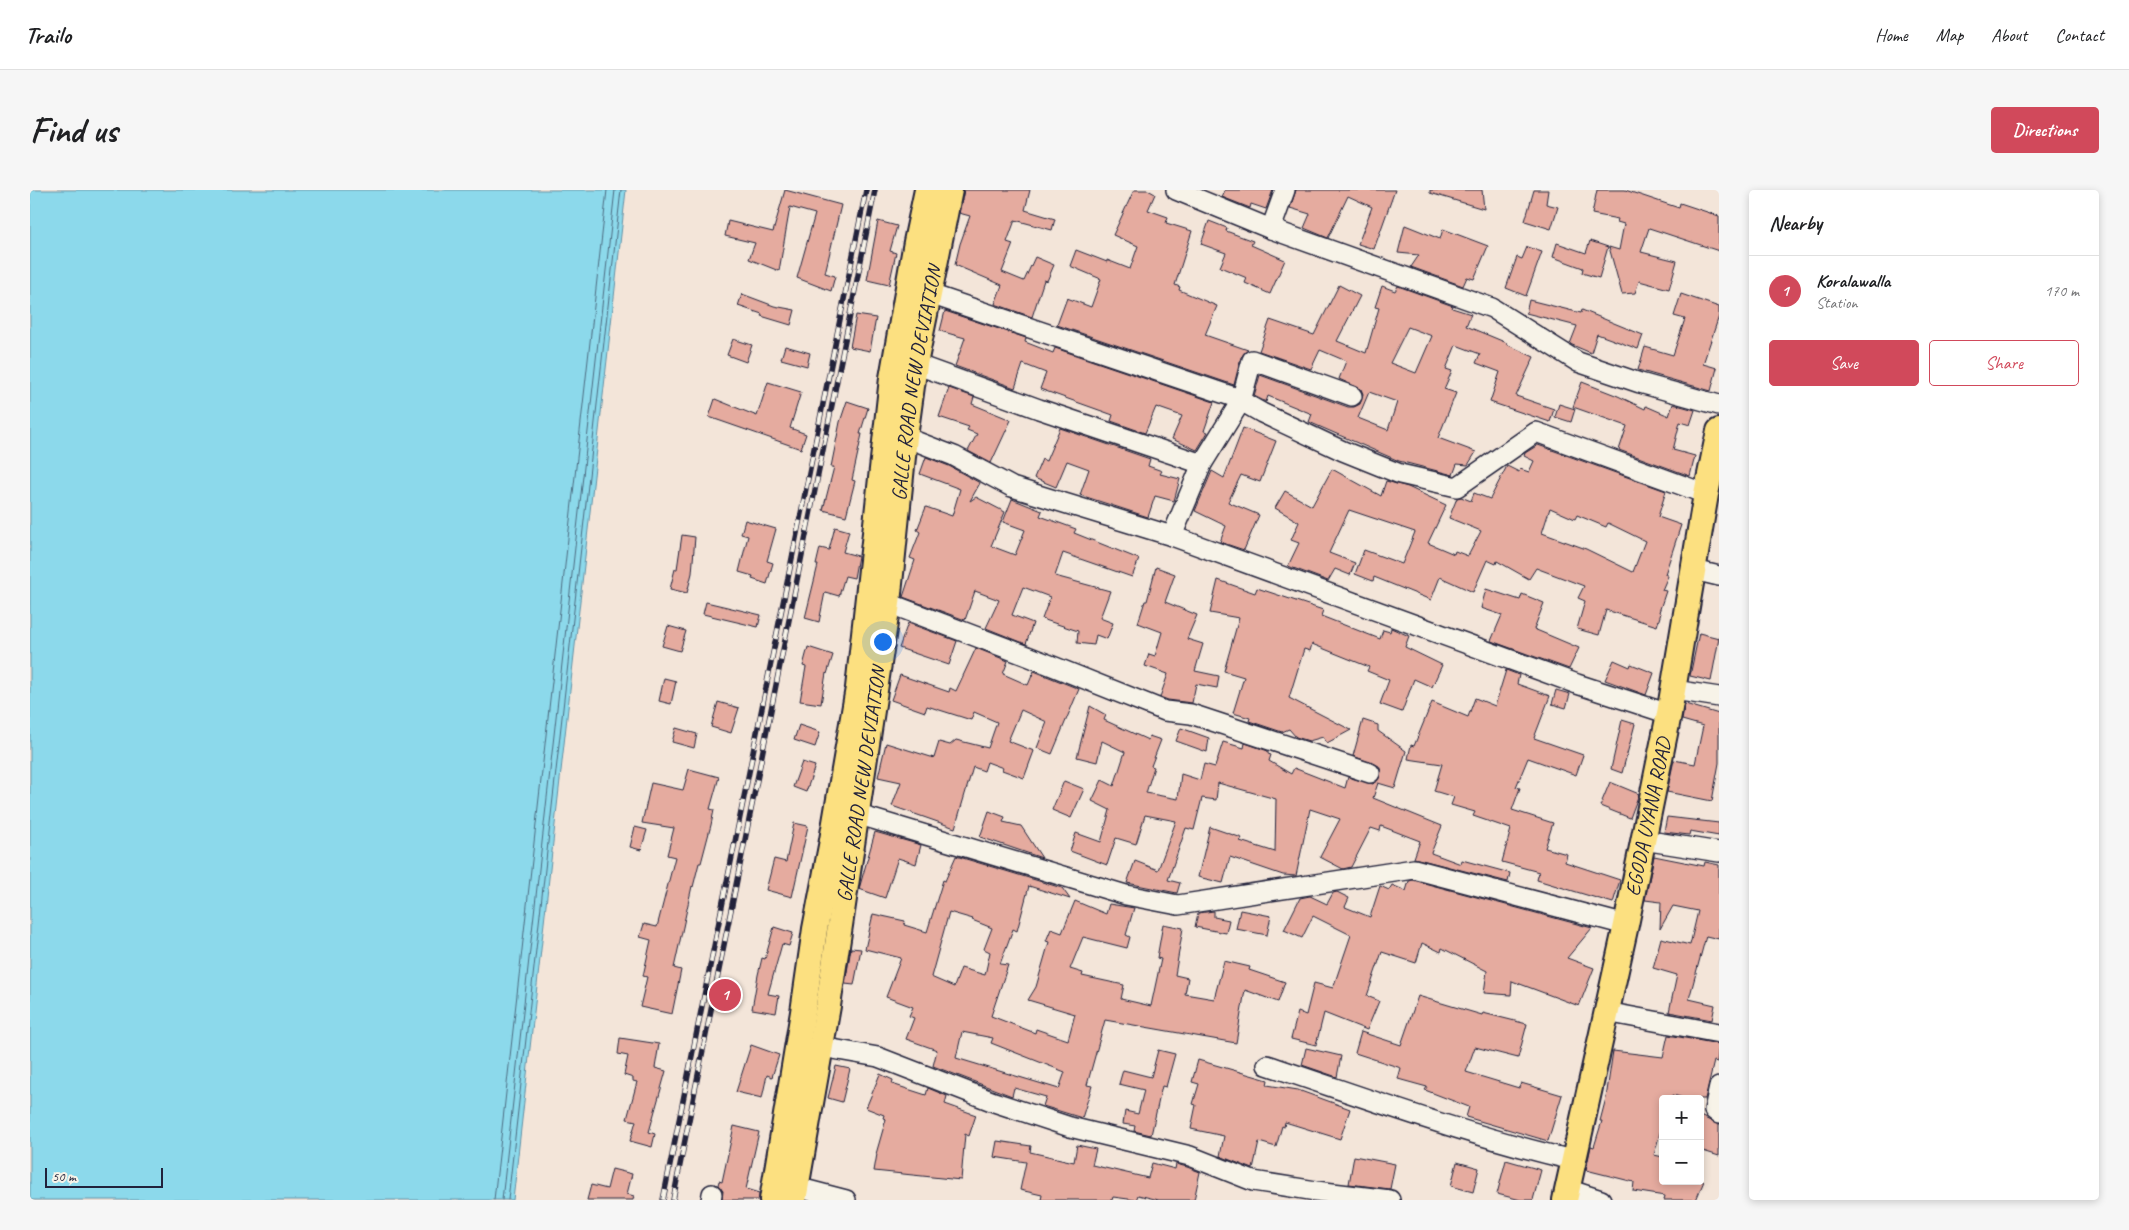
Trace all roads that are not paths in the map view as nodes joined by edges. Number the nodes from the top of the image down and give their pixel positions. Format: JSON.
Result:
{"nodes":[{"id":1,"x":928,"y":190,"type":"edge"},
{"id":2,"x":950,"y":190,"type":"edge"},
{"id":3,"x":1176,"y":190,"type":"edge"},
{"id":4,"x":1285,"y":190,"type":"edge"},
{"id":5,"x":1271,"y":229,"type":"junction"},
{"id":6,"x":930,"y":294,"type":"junction"},
{"id":7,"x":915,"y":364,"type":"junction"},
{"id":8,"x":1352,"y":396,"type":"dead end"},
{"id":9,"x":1241,"y":401,"type":"junction"},
{"id":10,"x":1719,"y":405,"type":"edge"},
{"id":11,"x":1719,"y":431,"type":"edge"},
{"id":12,"x":905,"y":436,"type":"junction"},
{"id":13,"x":1202,"y":464,"type":"junction"},
{"id":14,"x":1706,"y":494,"type":"junction"},
{"id":15,"x":1172,"y":536,"type":"junction"},
{"id":16,"x":1694,"y":570,"type":"junction"},
{"id":17,"x":1719,"y":576,"type":"edge"},
{"id":18,"x":888,"y":603,"type":"junction"},
{"id":19,"x":1674,"y":690,"type":"junction"},
{"id":20,"x":1719,"y":697,"type":"edge"},
{"id":21,"x":1669,"y":714,"type":"junction"},
{"id":22,"x":1370,"y":773,"type":"dead end"},
{"id":23,"x":856,"y":814,"type":"junction"},
{"id":24,"x":1644,"y":840,"type":"junction"},
{"id":25,"x":1719,"y":852,"type":"edge"},
{"id":26,"x":1626,"y":925,"type":"junction"},
{"id":27,"x":1606,"y":1012,"type":"junction"},
{"id":28,"x":1719,"y":1033,"type":"edge"},
{"id":29,"x":820,"y":1047,"type":"junction"},
{"id":30,"x":1268,"y":1065,"type":"dead end"},
{"id":31,"x":1719,"y":1087,"type":"edge"},
{"id":32,"x":1719,"y":1114,"type":"edge"},
{"id":33,"x":1573,"y":1160,"type":"junction"},
{"id":34,"x":795,"y":1194,"type":"edge"},
{"id":35,"x":1566,"y":1194,"type":"edge"},
{"id":36,"x":772,"y":1200,"type":"edge"},
{"id":37,"x":846,"y":1200,"type":"edge"},
{"id":38,"x":1390,"y":1200,"type":"edge"},
{"id":39,"x":1601,"y":1200,"type":"edge"}],
"edges":[{"from":1,"to":36,"type":"main road","name":"GALLE ROAD NEW DEVIATION"},
{"from":2,"to":6,"type":"main road","name":"GALLE ROAD NEW DEVIATION"},
{"from":3,"to":5,"type":"street"},
{"from":4,"to":5,"type":"street"},
{"from":5,"to":10,"type":"street"},
{"from":6,"to":7,"type":"main road","name":"GALLE ROAD NEW DEVIATION"},
{"from":6,"to":9,"type":"street"},
{"from":7,"to":12,"type":"main road","name":"GALLE ROAD NEW DEVIATION"},
{"from":7,"to":13,"type":"street"},
{"from":8,"to":9,"type":"street"},
{"from":9,"to":13,"type":"street"},
{"from":9,"to":14,"type":"street"},
{"from":11,"to":14,"type":"main road","name":"EGODA UYANA ROAD"},
{"from":12,"to":15,"type":"street"},
{"from":12,"to":18,"type":"main road","name":"GALLE ROAD NEW DEVIATION"},
{"from":13,"to":15,"type":"street"},
{"from":14,"to":16,"type":"main road","name":"EGODA UYANA ROAD"},
{"from":15,"to":21,"type":"street"},
{"from":16,"to":17,"type":"street"},
{"from":16,"to":19,"type":"main road","name":"EGODA UYANA ROAD"},
{"from":18,"to":22,"type":"street"},
{"from":18,"to":23,"type":"main road","name":"GALLE ROAD NEW DEVIATION"},
{"from":19,"to":20,"type":"street"},
{"from":19,"to":21,"type":"main road","name":"EGODA UYANA ROAD"},
{"from":21,"to":24,"type":"main road","name":"EGODA UYANA ROAD"},
{"from":23,"to":26,"type":"street"},
{"from":23,"to":29,"type":"main road","name":"GALLE ROAD NEW DEVIATION"},
{"from":24,"to":25,"type":"street"},
{"from":24,"to":26,"type":"main road","name":"EGODA UYANA ROAD"},
{"from":26,"to":27,"type":"main road","name":"EGODA UYANA ROAD"},
{"from":27,"to":28,"type":"street"},
{"from":27,"to":33,"type":"main road","name":"EGODA UYANA ROAD"},
{"from":29,"to":34,"type":"main road","name":"GALLE ROAD NEW DEVIATION"},
{"from":29,"to":38,"type":"street"},
{"from":30,"to":33,"type":"street"},
{"from":31,"to":32,"type":"street"},
{"from":33,"to":35,"type":"main road","name":"EGODA UYANA ROAD"},
{"from":34,"to":37,"type":"street"},
{"from":35,"to":39,"type":"street"}]}
